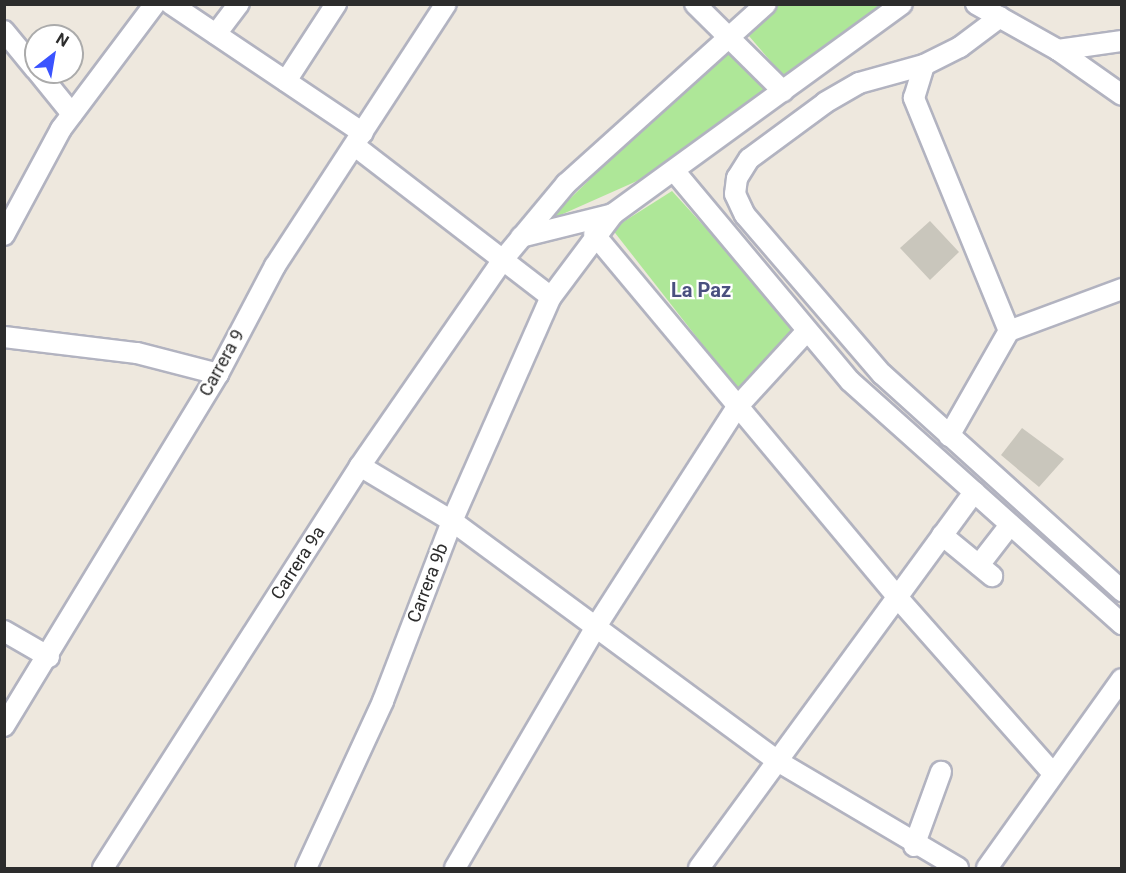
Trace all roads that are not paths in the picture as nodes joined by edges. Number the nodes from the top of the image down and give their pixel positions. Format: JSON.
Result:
{"nodes":[{"id":1,"x":155,"y":4,"type":"edge"},
{"id":2,"x":171,"y":4,"type":"edge"},
{"id":3,"x":239,"y":4,"type":"edge"},
{"id":4,"x":336,"y":4,"type":"edge"},
{"id":5,"x":446,"y":4,"type":"edge"},
{"id":6,"x":695,"y":4,"type":"edge"},
{"id":7,"x":766,"y":4,"type":"edge"},
{"id":8,"x":902,"y":4,"type":"edge"},
{"id":9,"x":977,"y":5,"type":"edge"},
{"id":10,"x":1000,"y":17,"type":"junction"},
{"id":11,"x":4,"y":31,"type":"edge"},
{"id":12,"x":216,"y":34,"type":"junction"},
{"id":13,"x":730,"y":36,"type":"junction"},
{"id":14,"x":1122,"y":41,"type":"edge"},
{"id":15,"x":1058,"y":50,"type":"junction"},
{"id":16,"x":24,"y":55,"type":"edge"},
{"id":17,"x":924,"y":65,"type":"junction"},
{"id":18,"x":286,"y":81,"type":"junction"},
{"id":19,"x":48,"y":84,"type":"edge"},
{"id":20,"x":783,"y":92,"type":"junction"},
{"id":21,"x":1122,"y":95,"type":"edge"},
{"id":22,"x":72,"y":114,"type":"junction"},
{"id":23,"x":359,"y":139,"type":"junction"},
{"id":24,"x":676,"y":173,"type":"junction"},
{"id":25,"x":614,"y":214,"type":"junction"},
{"id":26,"x":594,"y":234,"type":"junction"},
{"id":27,"x":4,"y":235,"type":"edge"},
{"id":28,"x":521,"y":237,"type":"junction"},
{"id":29,"x":501,"y":262,"type":"junction"},
{"id":30,"x":1122,"y":289,"type":"edge"},
{"id":31,"x":551,"y":297,"type":"junction"},
{"id":32,"x":1009,"y":331,"type":"junction"},
{"id":33,"x":806,"y":332,"type":"junction"},
{"id":34,"x":4,"y":337,"type":"edge"},
{"id":35,"x":218,"y":374,"type":"junction"},
{"id":36,"x":737,"y":407,"type":"junction"},
{"id":37,"x":949,"y":435,"type":"junction"},
{"id":38,"x":360,"y":466,"type":"junction"},
{"id":39,"x":974,"y":492,"type":"junction"},
{"id":40,"x":452,"y":521,"type":"junction"},
{"id":41,"x":1010,"y":525,"type":"junction"},
{"id":42,"x":942,"y":535,"type":"junction"},
{"id":43,"x":1122,"y":591,"type":"edge"},
{"id":44,"x":897,"y":597,"type":"junction"},
{"id":45,"x":1122,"y":624,"type":"edge"},
{"id":46,"x":597,"y":625,"type":"junction"},
{"id":47,"x":4,"y":631,"type":"edge"},
{"id":48,"x":49,"y":657,"type":"junction"},
{"id":49,"x":1122,"y":679,"type":"edge"},
{"id":50,"x":4,"y":726,"type":"edge"},
{"id":51,"x":779,"y":762,"type":"junction"},
{"id":52,"x":941,"y":772,"type":"dead end"},
{"id":53,"x":1052,"y":772,"type":"junction"},
{"id":54,"x":914,"y":846,"type":"junction"},
{"id":55,"x":103,"y":868,"type":"edge"},
{"id":56,"x":306,"y":868,"type":"edge"},
{"id":57,"x":455,"y":868,"type":"edge"},
{"id":58,"x":699,"y":868,"type":"edge"},
{"id":59,"x":958,"y":868,"type":"edge"},
{"id":60,"x":987,"y":868,"type":"edge"}],
"edges":[{"from":1,"to":22,"type":"street"},
{"from":2,"to":12,"type":"street"},
{"from":3,"to":12,"type":"street"},
{"from":4,"to":18,"type":"street"},
{"from":5,"to":23,"type":"street","name":"Carrera 9"},
{"from":6,"to":13,"type":"street"},
{"from":7,"to":13,"type":"street","name":"Carrera 9a"},
{"from":8,"to":20,"type":"street"},
{"from":9,"to":10,"type":"street"},
{"from":10,"to":15,"type":"street"},
{"from":10,"to":17,"type":"street"},
{"from":11,"to":16,"type":"street"},
{"from":12,"to":18,"type":"street"},
{"from":13,"to":20,"type":"street"},
{"from":13,"to":28,"type":"street","name":"Carrera 9a"},
{"from":14,"to":15,"type":"street"},
{"from":15,"to":21,"type":"street"},
{"from":17,"to":32,"type":"street"},
{"from":17,"to":37,"type":"street"},
{"from":18,"to":23,"type":"street"},
{"from":19,"to":22,"type":"street"},
{"from":20,"to":24,"type":"street"},
{"from":22,"to":27,"type":"street"},
{"from":23,"to":29,"type":"street"},
{"from":23,"to":35,"type":"street","name":"Carrera 9"},
{"from":24,"to":25,"type":"street"},
{"from":24,"to":33,"type":"street"},
{"from":25,"to":26,"type":"street","name":"Carrera 9b"},
{"from":25,"to":28,"type":"street"},
{"from":26,"to":31,"type":"street","name":"Carrera 9b"},
{"from":26,"to":36,"type":"street"},
{"from":28,"to":29,"type":"street","name":"Carrera 9a"},
{"from":29,"to":31,"type":"street"},
{"from":29,"to":38,"type":"street","name":"Carrera 9a"},
{"from":30,"to":32,"type":"street"},
{"from":31,"to":40,"type":"street","name":"Carrera 9b"},
{"from":32,"to":37,"type":"street"},
{"from":33,"to":36,"type":"street"},
{"from":33,"to":39,"type":"street"},
{"from":34,"to":35,"type":"street"},
{"from":35,"to":48,"type":"street","name":"Carrera 9"},
{"from":36,"to":44,"type":"street"},
{"from":36,"to":46,"type":"street"},
{"from":37,"to":43,"type":"street"},
{"from":38,"to":40,"type":"street"},
{"from":38,"to":55,"type":"street","name":"Carrera 9a"},
{"from":39,"to":41,"type":"street"},
{"from":39,"to":42,"type":"street"},
{"from":40,"to":46,"type":"street"},
{"from":40,"to":56,"type":"street","name":"Carrera 9b"},
{"from":41,"to":42,"type":"street"},
{"from":41,"to":45,"type":"street"},
{"from":42,"to":44,"type":"street"},
{"from":44,"to":51,"type":"street"},
{"from":44,"to":53,"type":"street"},
{"from":46,"to":51,"type":"street"},
{"from":46,"to":57,"type":"street"},
{"from":47,"to":48,"type":"street"},
{"from":48,"to":50,"type":"street","name":"Carrera 9"},
{"from":49,"to":53,"type":"street"},
{"from":51,"to":54,"type":"street"},
{"from":51,"to":58,"type":"street"},
{"from":52,"to":54,"type":"street"},
{"from":53,"to":60,"type":"street"},
{"from":54,"to":59,"type":"street"}]}
